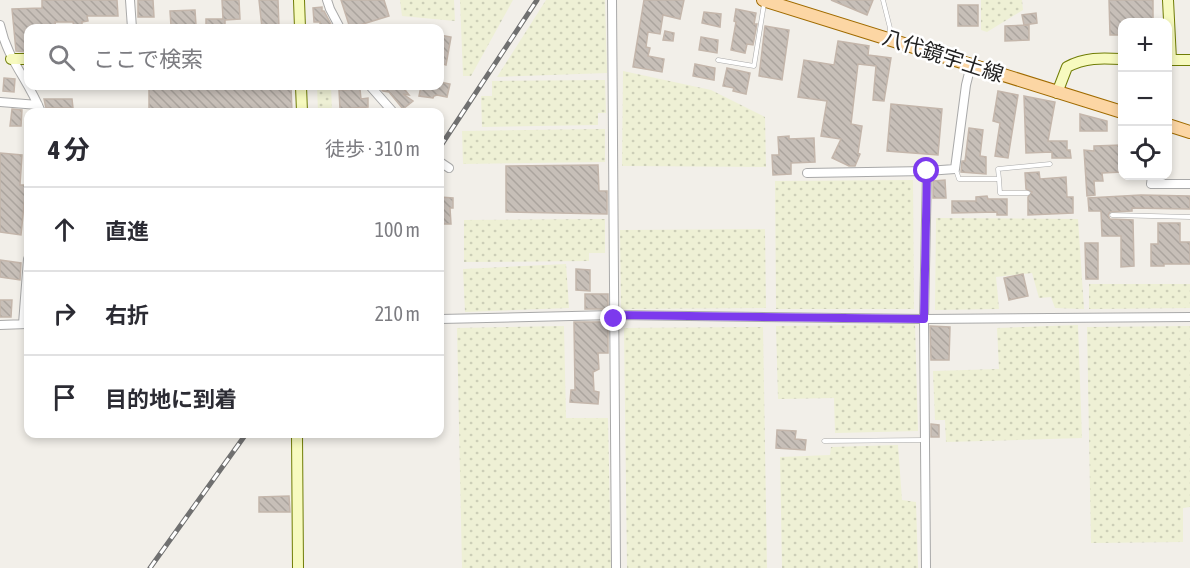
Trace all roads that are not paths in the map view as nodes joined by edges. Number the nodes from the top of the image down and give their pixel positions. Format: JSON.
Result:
{"nodes":[{"id":1,"x":130,"y":0,"type":"edge"},
{"id":2,"x":299,"y":0,"type":"edge"},
{"id":3,"x":327,"y":0,"type":"edge"},
{"id":4,"x":612,"y":0,"type":"edge"},
{"id":5,"x":764,"y":0,"type":"edge"},
{"id":6,"x":883,"y":0,"type":"edge"},
{"id":7,"x":1168,"y":0,"type":"edge"},
{"id":8,"x":1168,"y":18,"type":"edge"},
{"id":9,"x":132,"y":24,"type":"edge"},
{"id":10,"x":300,"y":24,"type":"edge"},
{"id":11,"x":338,"y":24,"type":"edge"},
{"id":12,"x":0,"y":25,"type":"edge"},
{"id":13,"x":889,"y":39,"type":"junction"},
{"id":14,"x":11,"y":59,"type":"junction"},
{"id":15,"x":24,"y":59,"type":"edge"},
{"id":16,"x":1118,"y":59,"type":"edge"},
{"id":17,"x":718,"y":60,"type":"dead end"},
{"id":18,"x":1172,"y":60,"type":"edge"},
{"id":19,"x":1190,"y":60,"type":"edge"},
{"id":20,"x":971,"y":65,"type":"junction"},
{"id":21,"x":24,"y":81,"type":"edge"},
{"id":22,"x":29,"y":90,"type":"edge"},
{"id":23,"x":301,"y":90,"type":"edge"},
{"id":24,"x":374,"y":90,"type":"edge"},
{"id":25,"x":1057,"y":93,"type":"junction"},
{"id":26,"x":0,"y":102,"type":"edge"},
{"id":27,"x":34,"y":108,"type":"edge"},
{"id":28,"x":39,"y":108,"type":"edge"},
{"id":29,"x":302,"y":108,"type":"edge"},
{"id":30,"x":389,"y":108,"type":"edge"},
{"id":31,"x":1118,"y":111,"type":"edge"},
{"id":32,"x":1172,"y":127,"type":"edge"},
{"id":33,"x":1190,"y":132,"type":"edge"},
{"id":34,"x":1050,"y":164,"type":"dead end"},
{"id":35,"x":444,"y":165,"type":"edge"},
{"id":36,"x":449,"y":168,"type":"dead end"},
{"id":37,"x":955,"y":169,"type":"junction"},
{"id":38,"x":927,"y":171,"type":"junction"},
{"id":39,"x":807,"y":173,"type":"dead end"},
{"id":40,"x":999,"y":179,"type":"junction"},
{"id":41,"x":1152,"y":180,"type":"edge"},
{"id":42,"x":1190,"y":184,"type":"edge"},
{"id":43,"x":1028,"y":193,"type":"dead end"},
{"id":44,"x":1112,"y":215,"type":"dead end"},
{"id":45,"x":1190,"y":217,"type":"edge"},
{"id":46,"x":614,"y":315,"type":"junction"},
{"id":47,"x":1190,"y":317,"type":"edge"},
{"id":48,"x":444,"y":319,"type":"edge"},
{"id":49,"x":924,"y":319,"type":"junction"},
{"id":50,"x":24,"y":324,"type":"edge"},
{"id":51,"x":0,"y":325,"type":"edge"},
{"id":52,"x":297,"y":438,"type":"edge"},
{"id":53,"x":925,"y":440,"type":"junction"},
{"id":54,"x":824,"y":441,"type":"dead end"},
{"id":55,"x":298,"y":568,"type":"edge"},
{"id":56,"x":616,"y":568,"type":"edge"},
{"id":57,"x":926,"y":568,"type":"edge"}],
"edges":[{"from":1,"to":9,"type":"street"},
{"from":2,"to":10,"type":"street"},
{"from":3,"to":11,"type":"street"},
{"from":4,"to":46,"type":"street"},
{"from":5,"to":13,"type":"main road","name":"八代鏡宇土線"},
{"from":5,"to":17,"type":"lane"},
{"from":6,"to":13,"type":"lane"},
{"from":7,"to":8,"type":"street"},
{"from":12,"to":14,"type":"street"},
{"from":13,"to":20,"type":"main road","name":"八代鏡宇土線"},
{"from":14,"to":15,"type":"street"},
{"from":14,"to":21,"type":"street"},
{"from":16,"to":25,"type":"street"},
{"from":18,"to":19,"type":"street"},
{"from":20,"to":25,"type":"main road","name":"八代鏡宇土線"},
{"from":20,"to":37,"type":"street"},
{"from":22,"to":28,"type":"street"},
{"from":23,"to":29,"type":"street"},
{"from":24,"to":30,"type":"street"},
{"from":25,"to":31,"type":"main road","name":"八代鏡宇土線"},
{"from":26,"to":27,"type":"street"},
{"from":32,"to":33,"type":"main road"},
{"from":34,"to":40,"type":"lane"},
{"from":35,"to":36,"type":"street"},
{"from":37,"to":38,"type":"street"},
{"from":37,"to":40,"type":"lane"},
{"from":38,"to":39,"type":"street"},
{"from":38,"to":49,"type":"street"},
{"from":40,"to":43,"type":"lane"},
{"from":41,"to":42,"type":"street"},
{"from":44,"to":45,"type":"lane"},
{"from":46,"to":48,"type":"street"},
{"from":46,"to":49,"type":"street"},
{"from":46,"to":56,"type":"street"},
{"from":47,"to":49,"type":"street"},
{"from":49,"to":53,"type":"street"},
{"from":50,"to":51,"type":"street"},
{"from":52,"to":55,"type":"street"},
{"from":53,"to":54,"type":"lane"},
{"from":53,"to":57,"type":"street"}]}
